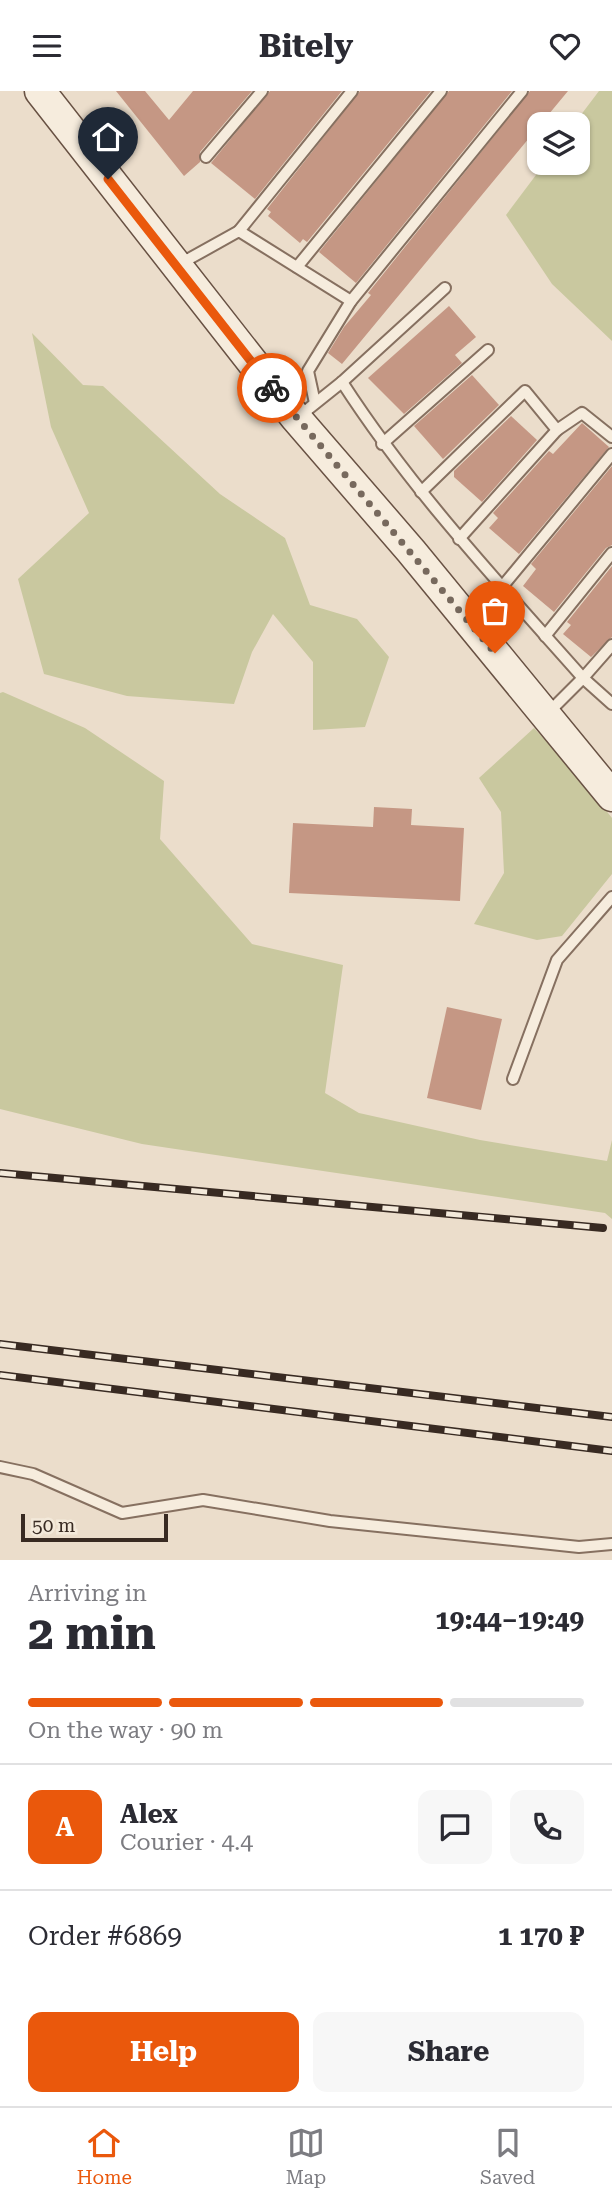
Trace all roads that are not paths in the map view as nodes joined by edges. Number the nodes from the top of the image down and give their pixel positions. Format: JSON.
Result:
{"nodes":[{"id":1,"x":40,"y":91,"type":"edge"},
{"id":2,"x":262,"y":91,"type":"edge"},
{"id":3,"x":352,"y":91,"type":"edge"},
{"id":4,"x":441,"y":91,"type":"edge"},
{"id":5,"x":522,"y":91,"type":"edge"},
{"id":6,"x":206,"y":157,"type":"dead end"},
{"id":7,"x":239,"y":231,"type":"junction"},
{"id":8,"x":176,"y":267,"type":"junction"},
{"id":9,"x":297,"y":267,"type":"junction"},
{"id":10,"x":445,"y":288,"type":"dead end"},
{"id":11,"x":351,"y":301,"type":"junction"},
{"id":12,"x":488,"y":350,"type":"dead end"},
{"id":13,"x":342,"y":382,"type":"junction"},
{"id":14,"x":306,"y":411,"type":"junction"},
{"id":15,"x":557,"y":430,"type":"junction"},
{"id":16,"x":612,"y":437,"type":"edge"},
{"id":17,"x":382,"y":444,"type":"junction"},
{"id":18,"x":612,"y":454,"type":"edge"},
{"id":19,"x":421,"y":492,"type":"junction"},
{"id":20,"x":459,"y":539,"type":"junction"},
{"id":21,"x":612,"y":553,"type":"edge"},
{"id":22,"x":502,"y":587,"type":"junction"},
{"id":23,"x":545,"y":636,"type":"junction"},
{"id":24,"x":612,"y":645,"type":"edge"},
{"id":25,"x":583,"y":678,"type":"junction"},
{"id":26,"x":612,"y":704,"type":"edge"},
{"id":27,"x":546,"y":715,"type":"junction"},
{"id":28,"x":612,"y":796,"type":"edge"},
{"id":29,"x":612,"y":897,"type":"edge"},
{"id":30,"x":513,"y":1079,"type":"dead end"},
{"id":31,"x":0,"y":1467,"type":"edge"},
{"id":32,"x":612,"y":1544,"type":"edge"}],
"edges":[{"from":1,"to":8,"type":"main road"},
{"from":2,"to":6,"type":"lane"},
{"from":3,"to":7,"type":"lane"},
{"from":4,"to":9,"type":"lane"},
{"from":5,"to":11,"type":"lane"},
{"from":7,"to":8,"type":"lane"},
{"from":7,"to":9,"type":"lane"},
{"from":8,"to":14,"type":"main road"},
{"from":9,"to":11,"type":"lane"},
{"from":10,"to":13,"type":"lane"},
{"from":11,"to":14,"type":"lane"},
{"from":12,"to":17,"type":"lane"},
{"from":13,"to":14,"type":"lane"},
{"from":13,"to":17,"type":"lane"},
{"from":14,"to":27,"type":"main road"},
{"from":15,"to":16,"type":"lane"},
{"from":15,"to":19,"type":"lane"},
{"from":15,"to":20,"type":"lane"},
{"from":17,"to":19,"type":"lane"},
{"from":18,"to":22,"type":"lane"},
{"from":19,"to":20,"type":"lane"},
{"from":20,"to":22,"type":"lane"},
{"from":21,"to":23,"type":"lane"},
{"from":22,"to":23,"type":"lane"},
{"from":23,"to":25,"type":"lane"},
{"from":24,"to":25,"type":"lane"},
{"from":25,"to":26,"type":"lane"},
{"from":25,"to":27,"type":"lane"},
{"from":27,"to":28,"type":"main road"},
{"from":29,"to":30,"type":"lane"},
{"from":31,"to":32,"type":"lane"}]}
